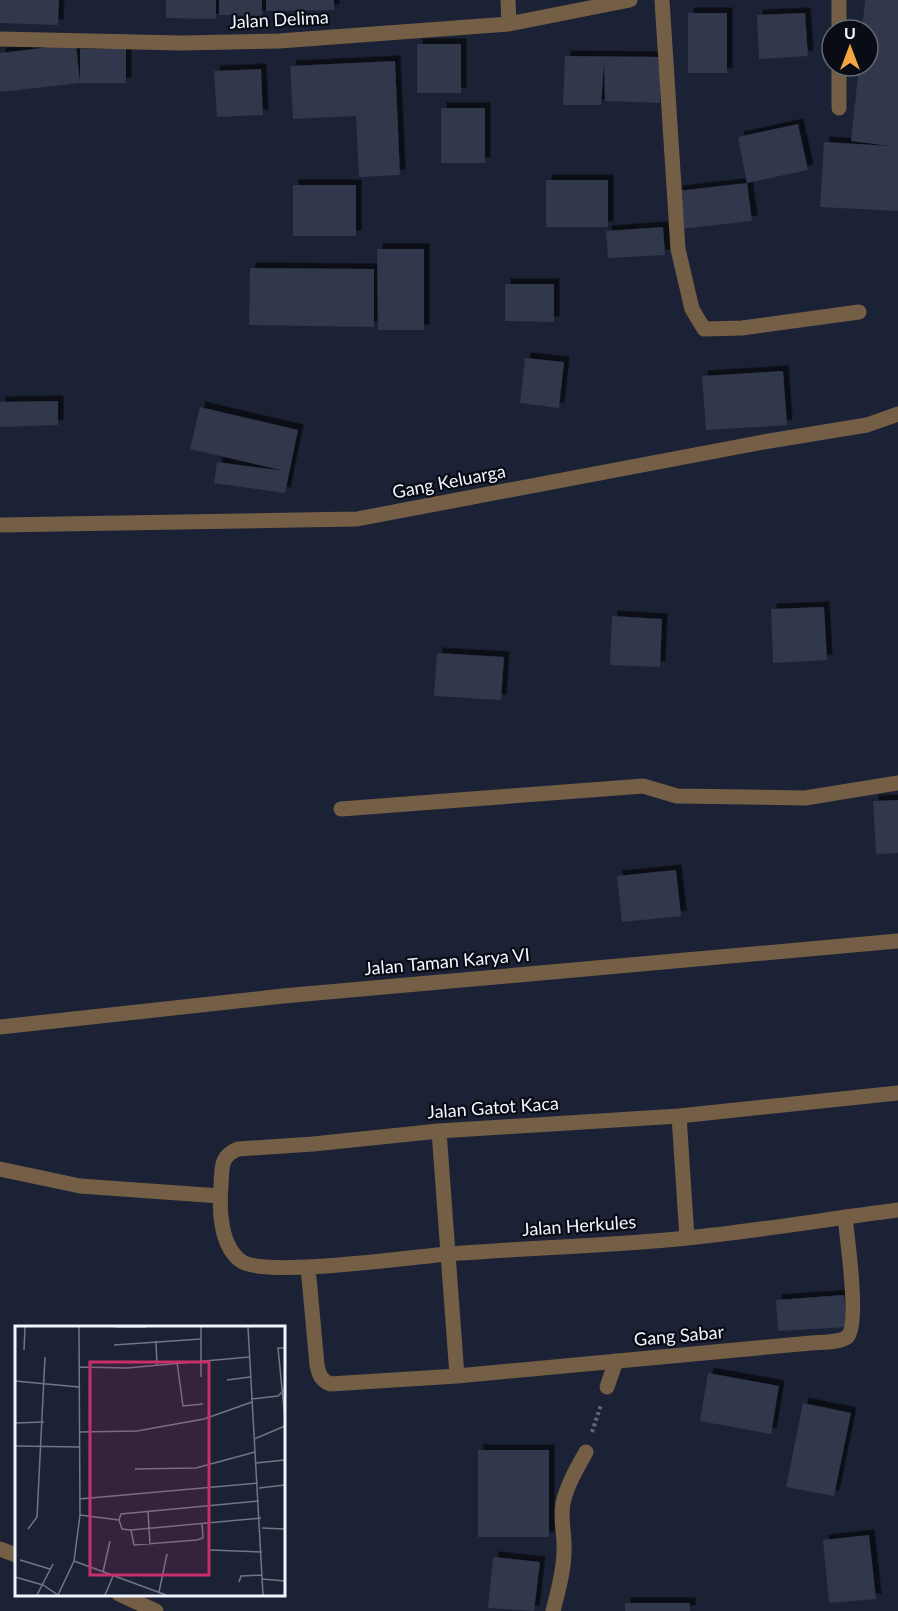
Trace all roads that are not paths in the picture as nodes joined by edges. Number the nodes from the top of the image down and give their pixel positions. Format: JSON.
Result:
{"nodes":[{"id":1,"x":508,"y":0,"type":"edge"},
{"id":2,"x":630,"y":0,"type":"edge"},
{"id":3,"x":662,"y":0,"type":"edge"},
{"id":4,"x":839,"y":0,"type":"edge"},
{"id":5,"x":839,"y":18,"type":"edge"},
{"id":6,"x":509,"y":24,"type":"junction"},
{"id":7,"x":0,"y":39,"type":"edge"},
{"id":8,"x":839,"y":78,"type":"edge"},
{"id":9,"x":838,"y":108,"type":"dead end"},
{"id":10,"x":859,"y":312,"type":"dead end"},
{"id":11,"x":898,"y":414,"type":"edge"},
{"id":12,"x":0,"y":525,"type":"edge"},
{"id":13,"x":898,"y":783,"type":"edge"},
{"id":14,"x":341,"y":809,"type":"dead end"},
{"id":15,"x":898,"y":941,"type":"edge"},
{"id":16,"x":0,"y":1027,"type":"edge"},
{"id":17,"x":898,"y":1093,"type":"edge"},
{"id":18,"x":679,"y":1116,"type":"junction"},
{"id":19,"x":440,"y":1131,"type":"junction"},
{"id":20,"x":0,"y":1168,"type":"edge"},
{"id":21,"x":220,"y":1196,"type":"junction"},
{"id":22,"x":898,"y":1210,"type":"edge"},
{"id":23,"x":845,"y":1217,"type":"junction"},
{"id":24,"x":687,"y":1238,"type":"junction"},
{"id":25,"x":447,"y":1254,"type":"junction"},
{"id":26,"x":308,"y":1267,"type":"junction"},
{"id":27,"x":262,"y":1268,"type":"joint"},
{"id":28,"x":616,"y":1361,"type":"junction"},
{"id":29,"x":457,"y":1376,"type":"junction"},
{"id":30,"x":607,"y":1388,"type":"road end"},
{"id":31,"x":586,"y":1452,"type":"road end"},
{"id":32,"x":0,"y":1549,"type":"edge"},
{"id":33,"x":15,"y":1555,"type":"edge"},
{"id":34,"x":123,"y":1596,"type":"edge"},
{"id":35,"x":156,"y":1611,"type":"edge"},
{"id":36,"x":553,"y":1611,"type":"edge"}],
"edges":[{"from":1,"to":6,"type":"street"},
{"from":2,"to":6,"type":"street","name":"Jalan Delima"},
{"from":3,"to":10,"type":"street"},
{"from":4,"to":5,"type":"street"},
{"from":6,"to":7,"type":"street","name":"Jalan Delima"},
{"from":8,"to":9,"type":"street"},
{"from":11,"to":12,"type":"street","name":"Gang Keluarga"},
{"from":13,"to":14,"type":"street"},
{"from":15,"to":16,"type":"street","name":"Jalan Taman Karya VI"},
{"from":17,"to":18,"type":"street","name":"Jalan Gatot Kaca"},
{"from":18,"to":19,"type":"street","name":"Jalan Gatot Kaca"},
{"from":18,"to":24,"type":"street"},
{"from":19,"to":21,"type":"street","name":"Jalan Gatot Kaca"},
{"from":19,"to":25,"type":"street"},
{"from":20,"to":21,"type":"street"},
{"from":21,"to":27,"type":"street","name":"Jalan Gatot Kaca"},
{"from":22,"to":23,"type":"street","name":"Jalan Herkules"},
{"from":23,"to":24,"type":"street","name":"Jalan Herkules"},
{"from":23,"to":28,"type":"street","name":"Gang Sabar"},
{"from":24,"to":25,"type":"street","name":"Jalan Herkules"},
{"from":25,"to":26,"type":"street","name":"Jalan Herkules"},
{"from":25,"to":29,"type":"street"},
{"from":26,"to":27,"type":"street","name":"Jalan Herkules"},
{"from":26,"to":29,"type":"street"},
{"from":28,"to":29,"type":"street"},
{"from":28,"to":30,"type":"street","name":"Gang Sabar"},
{"from":31,"to":36,"type":"street"},
{"from":32,"to":33,"type":"street"},
{"from":34,"to":35,"type":"street"}]}
